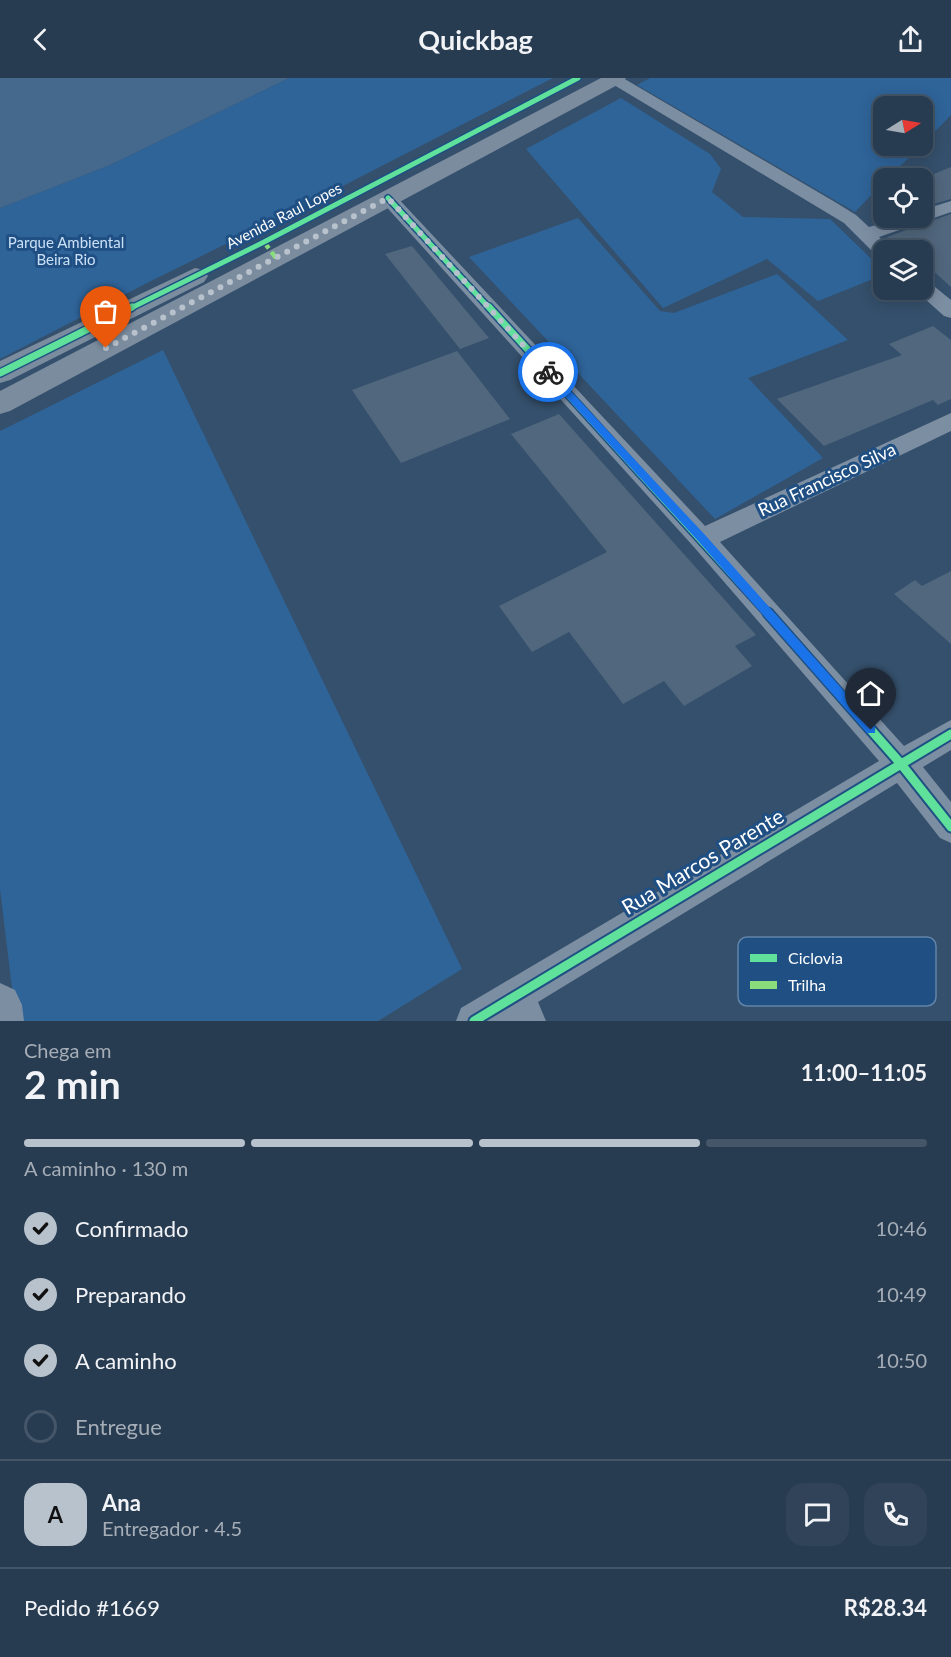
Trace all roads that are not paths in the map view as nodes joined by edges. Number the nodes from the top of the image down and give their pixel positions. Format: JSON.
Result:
{"nodes":[{"id":1,"x":578,"y":78,"type":"edge"},
{"id":2,"x":615,"y":79,"type":"edge"},
{"id":3,"x":388,"y":198,"type":"junction"},
{"id":4,"x":951,"y":206,"type":"edge"},
{"id":5,"x":933,"y":212,"type":"edge"},
{"id":6,"x":886,"y":228,"type":"edge"},
{"id":7,"x":865,"y":235,"type":"junction"},
{"id":8,"x":873,"y":242,"type":"edge"},
{"id":9,"x":933,"y":295,"type":"edge"},
{"id":10,"x":951,"y":311,"type":"edge"},
{"id":11,"x":0,"y":373,"type":"edge"},
{"id":12,"x":0,"y":404,"type":"edge"},
{"id":13,"x":951,"y":421,"type":"edge"},
{"id":14,"x":702,"y":539,"type":"junction"},
{"id":15,"x":951,"y":734,"type":"edge"},
{"id":16,"x":901,"y":764,"type":"junction"},
{"id":17,"x":951,"y":827,"type":"edge"},
{"id":18,"x":0,"y":1005,"type":"edge"},
{"id":19,"x":522,"y":1008,"type":"edge"},
{"id":20,"x":2,"y":1021,"type":"edge"},
{"id":21,"x":474,"y":1021,"type":"edge"}],
"edges":[{"from":1,"to":11,"type":"main road","name":"Avenida Raul Lopes"},
{"from":2,"to":3,"type":"main road","name":"Avenida Raul Lopes"},
{"from":2,"to":7,"type":"street"},
{"from":3,"to":12,"type":"main road","name":"Avenida Raul Lopes"},
{"from":3,"to":14,"type":"street"},
{"from":4,"to":5,"type":"street"},
{"from":6,"to":7,"type":"street"},
{"from":7,"to":8,"type":"street"},
{"from":9,"to":10,"type":"street"},
{"from":13,"to":14,"type":"street","name":"Rua Francisco Silva"},
{"from":14,"to":16,"type":"street"},
{"from":15,"to":16,"type":"street","name":"Rua Marcos Parente"},
{"from":16,"to":17,"type":"street"},
{"from":16,"to":19,"type":"street","name":"Rua Marcos Parente"},
{"from":18,"to":20,"type":"street"},
{"from":19,"to":21,"type":"street","name":"Rua Marcos Parente"}]}
